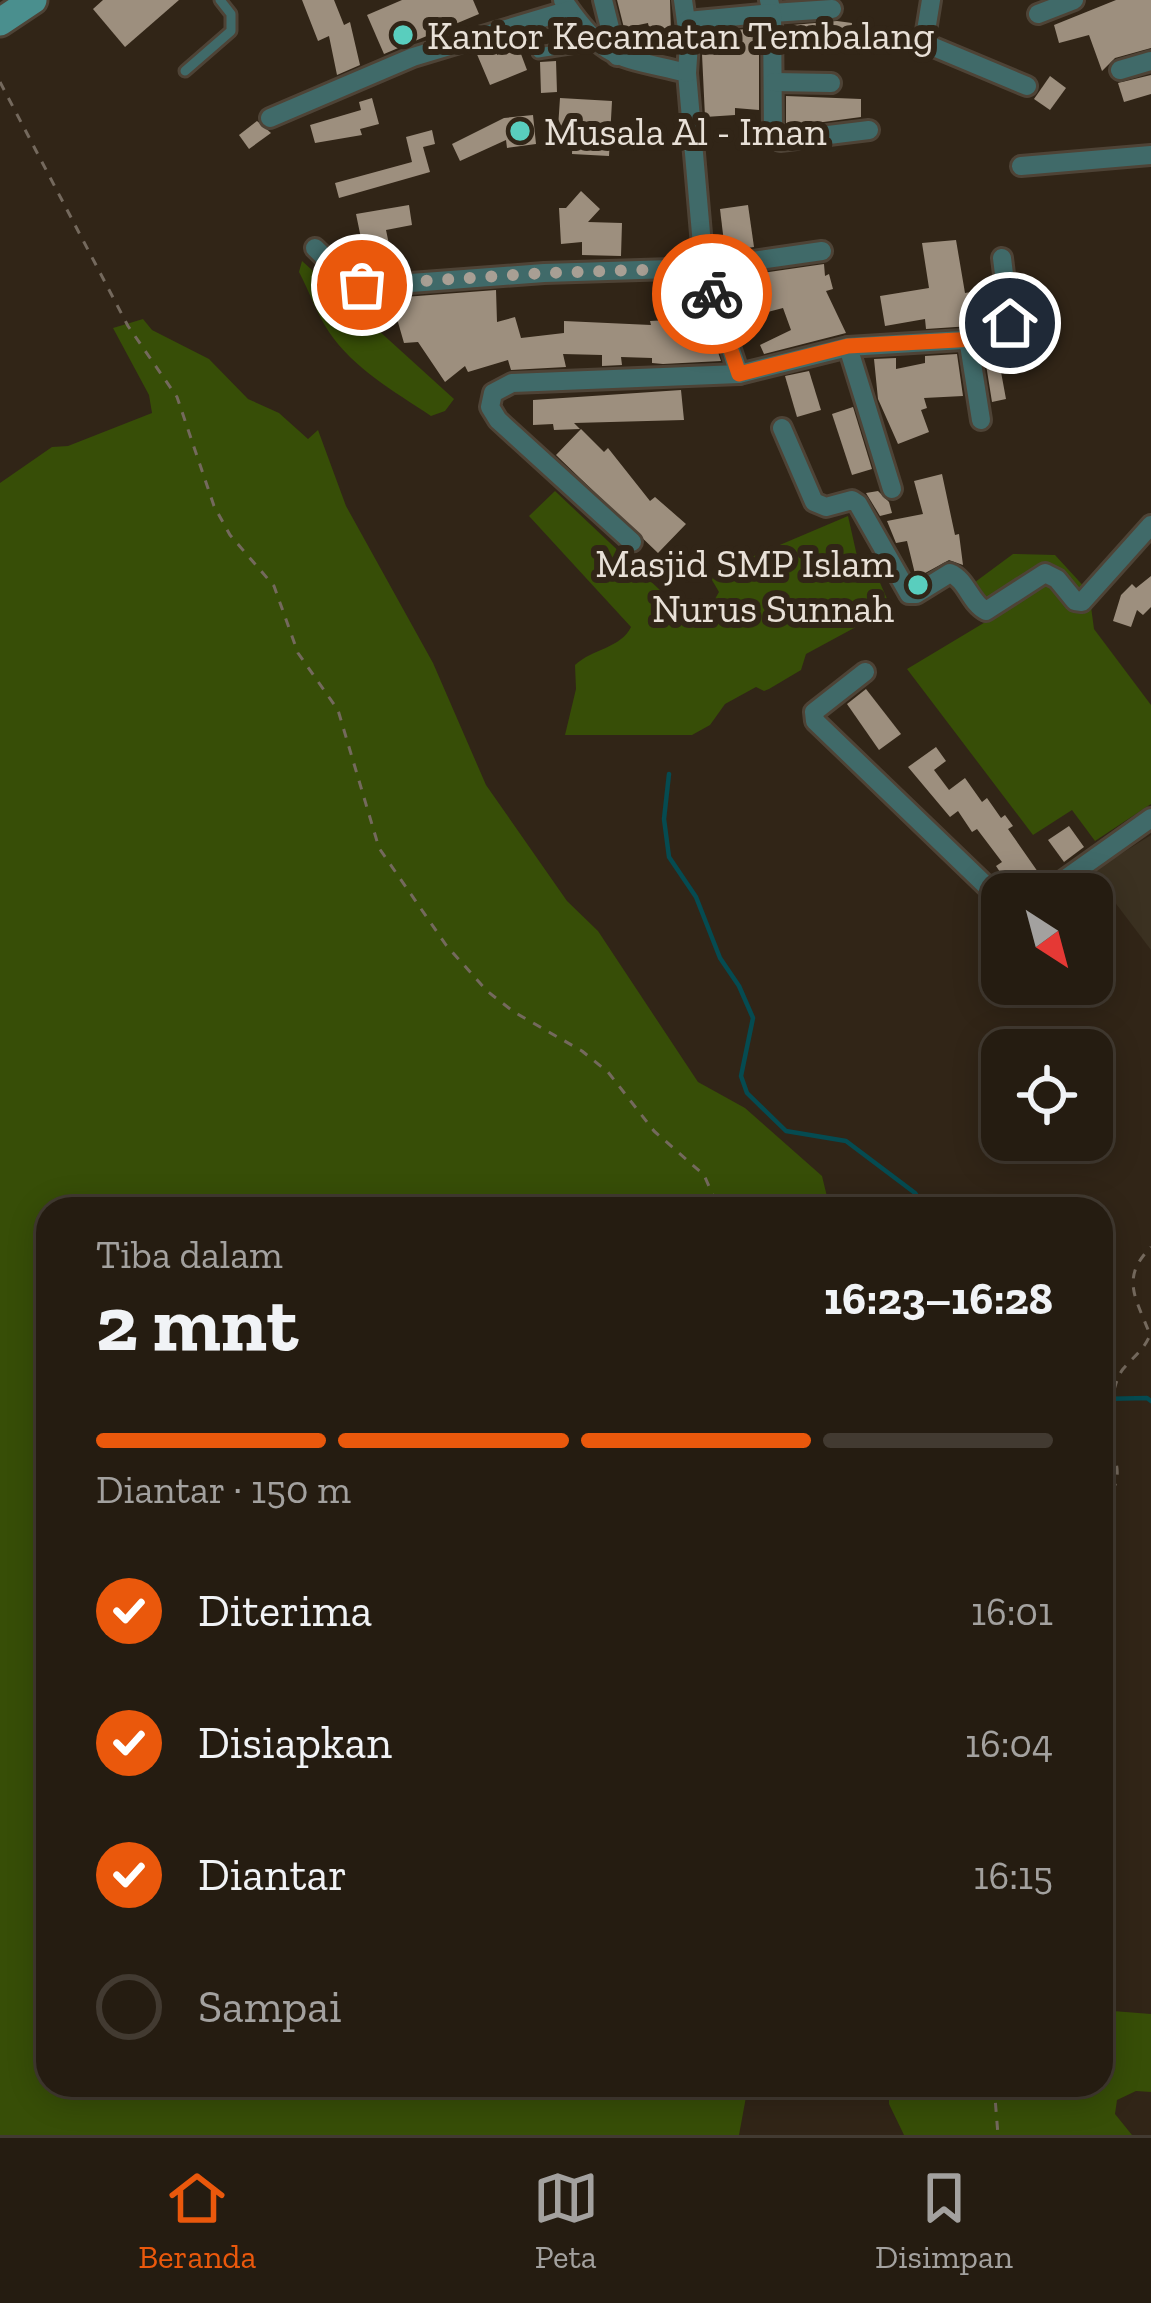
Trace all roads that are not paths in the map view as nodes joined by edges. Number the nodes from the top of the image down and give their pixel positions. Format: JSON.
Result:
{"nodes":[{"id":1,"x":33,"y":0,"type":"edge"},
{"id":2,"x":220,"y":0,"type":"edge"},
{"id":3,"x":603,"y":0,"type":"edge"},
{"id":4,"x":682,"y":0,"type":"edge"},
{"id":5,"x":932,"y":0,"type":"edge"},
{"id":6,"x":1074,"y":0,"type":"edge"},
{"id":7,"x":566,"y":5,"type":"edge"},
{"id":8,"x":770,"y":7,"type":"edge"},
{"id":9,"x":832,"y":9,"type":"dead end"},
{"id":10,"x":1038,"y":14,"type":"dead end"},
{"id":11,"x":687,"y":21,"type":"junction"},
{"id":12,"x":0,"y":22,"type":"edge"},
{"id":13,"x":595,"y":44,"type":"junction"},
{"id":14,"x":538,"y":53,"type":"dead end"},
{"id":15,"x":617,"y":56,"type":"junction"},
{"id":16,"x":1151,"y":61,"type":"edge"},
{"id":17,"x":1120,"y":70,"type":"dead end"},
{"id":18,"x":185,"y":71,"type":"dead end"},
{"id":19,"x":687,"y":73,"type":"junction"},
{"id":20,"x":774,"y":82,"type":"junction"},
{"id":21,"x":831,"y":83,"type":"dead end"},
{"id":22,"x":1027,"y":86,"type":"dead end"},
{"id":23,"x":270,"y":118,"type":"dead end"},
{"id":24,"x":869,"y":130,"type":"dead end"},
{"id":25,"x":1151,"y":155,"type":"edge"},
{"id":26,"x":1021,"y":166,"type":"dead end"},
{"id":27,"x":315,"y":248,"type":"dead end"},
{"id":28,"x":822,"y":251,"type":"dead end"},
{"id":29,"x":1002,"y":257,"type":"dead end"},
{"id":30,"x":704,"y":268,"type":"junction"},
{"id":31,"x":968,"y":338,"type":"junction"},
{"id":32,"x":848,"y":346,"type":"junction"},
{"id":33,"x":739,"y":374,"type":"junction"},
{"id":34,"x":981,"y":420,"type":"dead end"},
{"id":35,"x":782,"y":428,"type":"dead end"},
{"id":36,"x":892,"y":489,"type":"dead end"},
{"id":37,"x":1151,"y":525,"type":"edge"},
{"id":38,"x":632,"y":542,"type":"dead end"},
{"id":39,"x":865,"y":672,"type":"dead end"},
{"id":40,"x":1151,"y":818,"type":"edge"},
{"id":41,"x":1074,"y":873,"type":"edge"},
{"id":42,"x":981,"y":881,"type":"edge"}],
"edges":[{"from":1,"to":12,"type":"main road"},
{"from":2,"to":18,"type":"lane"},
{"from":3,"to":15,"type":"street"},
{"from":4,"to":11,"type":"street"},
{"from":5,"to":22,"type":"street"},
{"from":6,"to":10,"type":"street"},
{"from":7,"to":13,"type":"street"},
{"from":7,"to":23,"type":"street"},
{"from":8,"to":9,"type":"street"},
{"from":8,"to":11,"type":"street"},
{"from":8,"to":20,"type":"street"},
{"from":11,"to":19,"type":"street"},
{"from":13,"to":14,"type":"lane"},
{"from":13,"to":15,"type":"street"},
{"from":15,"to":19,"type":"street"},
{"from":16,"to":17,"type":"street"},
{"from":19,"to":30,"type":"street"},
{"from":20,"to":21,"type":"street"},
{"from":20,"to":24,"type":"street"},
{"from":25,"to":26,"type":"street"},
{"from":27,"to":30,"type":"street"},
{"from":28,"to":30,"type":"street"},
{"from":29,"to":31,"type":"street"},
{"from":30,"to":33,"type":"street"},
{"from":31,"to":32,"type":"street"},
{"from":31,"to":34,"type":"street"},
{"from":32,"to":33,"type":"street"},
{"from":32,"to":36,"type":"street"},
{"from":33,"to":38,"type":"street"},
{"from":35,"to":37,"type":"street"},
{"from":39,"to":42,"type":"street"},
{"from":40,"to":41,"type":"street"}]}
